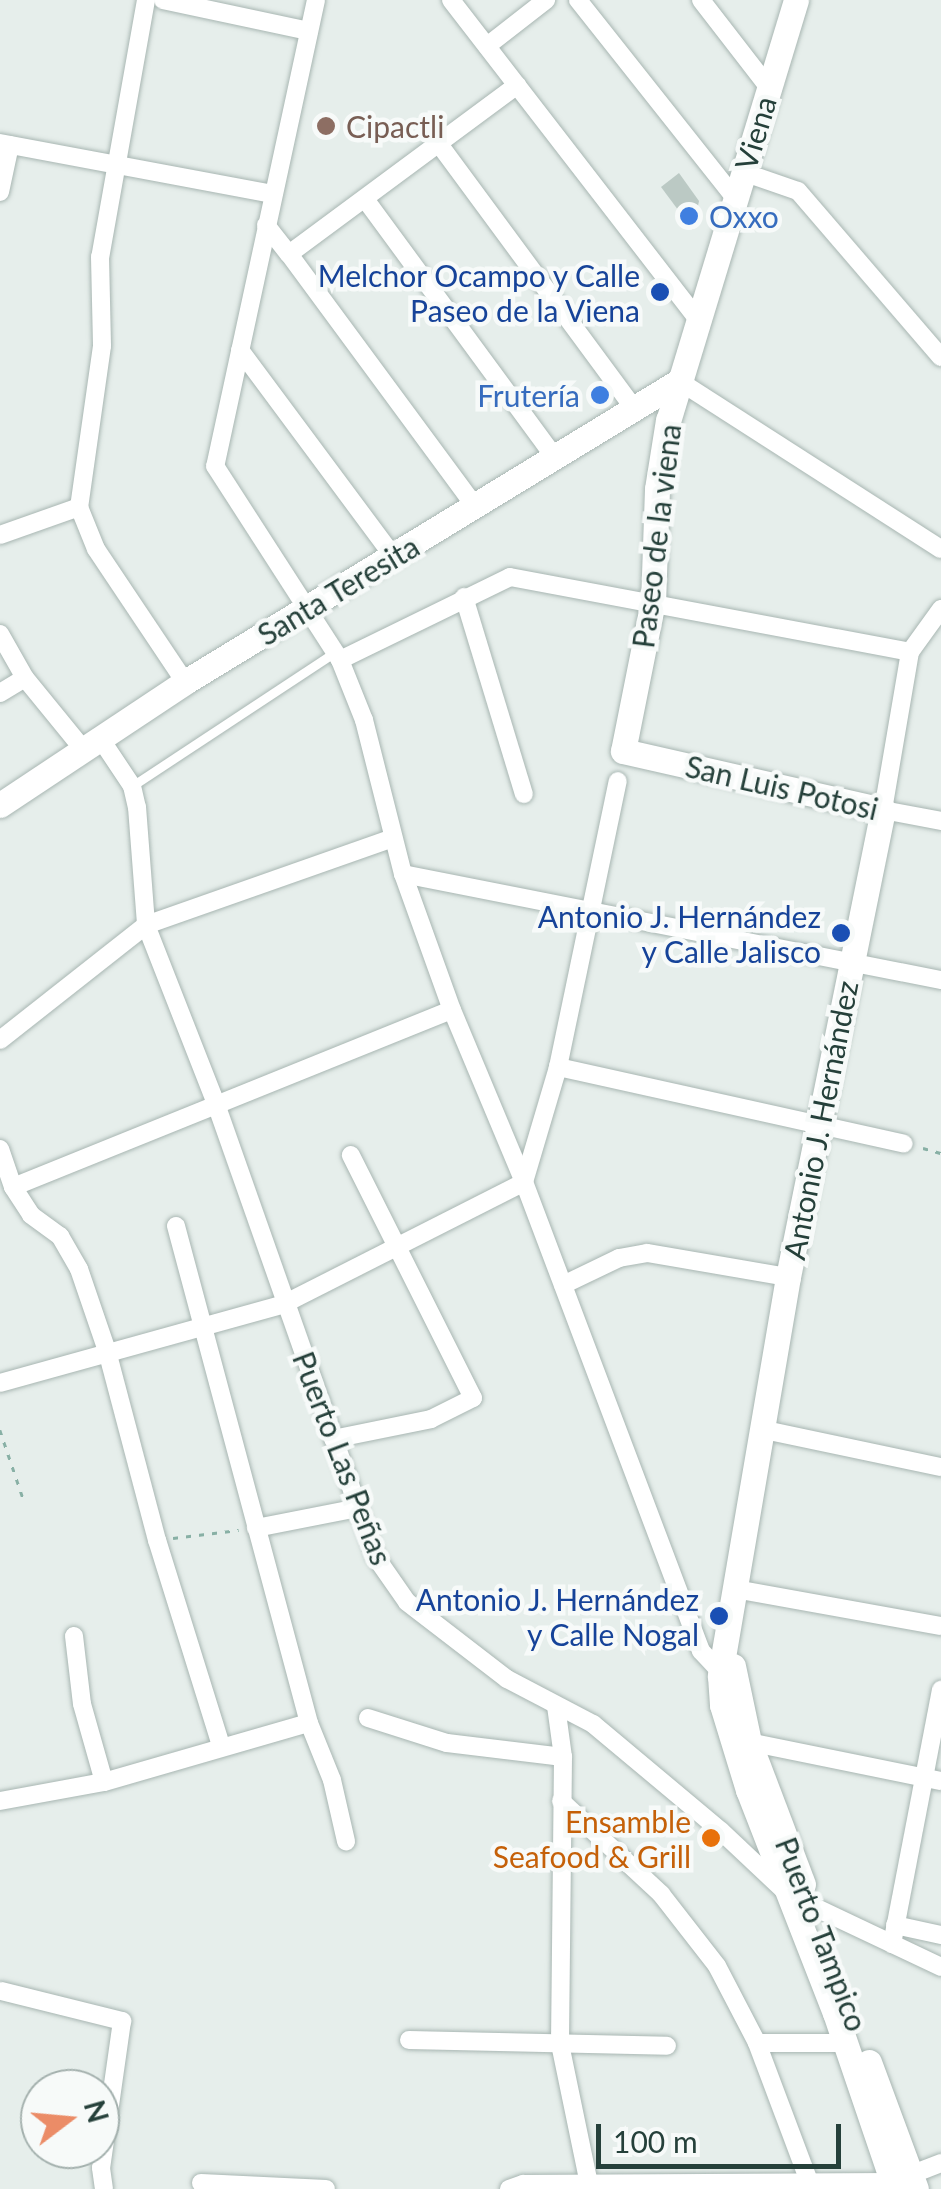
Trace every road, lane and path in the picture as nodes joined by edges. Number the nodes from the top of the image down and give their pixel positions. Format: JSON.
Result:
{"nodes":[{"id":1,"x":146,"y":0,"type":"edge"},
{"id":2,"x":163,"y":0,"type":"edge"},
{"id":3,"x":316,"y":0,"type":"edge"},
{"id":4,"x":451,"y":0,"type":"edge"},
{"id":5,"x":546,"y":0,"type":"edge"},
{"id":6,"x":578,"y":0,"type":"edge"},
{"id":7,"x":701,"y":0,"type":"edge"},
{"id":8,"x":796,"y":0,"type":"edge"},
{"id":9,"x":309,"y":31,"type":"junction"},
{"id":10,"x":487,"y":46,"type":"junction"},
{"id":11,"x":518,"y":85,"type":"junction"},
{"id":12,"x":769,"y":88,"type":"junction"},
{"id":13,"x":5,"y":144,"type":"edge"},
{"id":14,"x":439,"y":144,"type":"junction"},
{"id":15,"x":112,"y":168,"type":"junction"},
{"id":16,"x":742,"y":172,"type":"junction"},
{"id":17,"x":0,"y":192,"type":"edge"},
{"id":18,"x":272,"y":194,"type":"junction"},
{"id":19,"x":734,"y":198,"type":"junction"},
{"id":20,"x":365,"y":199,"type":"junction"},
{"id":21,"x":266,"y":225,"type":"junction"},
{"id":22,"x":288,"y":254,"type":"junction"},
{"id":23,"x":698,"y":320,"type":"junction"},
{"id":24,"x":240,"y":350,"type":"junction"},
{"id":25,"x":941,"y":357,"type":"edge"},
{"id":26,"x":679,"y":382,"type":"junction"},
{"id":27,"x":633,"y":407,"type":"junction"},
{"id":28,"x":554,"y":456,"type":"junction"},
{"id":29,"x":79,"y":506,"type":"junction"},
{"id":30,"x":474,"y":506,"type":"junction"},
{"id":31,"x":0,"y":535,"type":"edge"},
{"id":32,"x":941,"y":549,"type":"edge"},
{"id":33,"x":394,"y":557,"type":"junction"},
{"id":34,"x":464,"y":596,"type":"junction"},
{"id":35,"x":652,"y":602,"type":"junction"},
{"id":36,"x":310,"y":608,"type":"junction"},
{"id":37,"x":941,"y":609,"type":"edge"},
{"id":38,"x":0,"y":634,"type":"edge"},
{"id":39,"x":910,"y":652,"type":"junction"},
{"id":40,"x":338,"y":656,"type":"junction"},
{"id":41,"x":25,"y":678,"type":"junction"},
{"id":42,"x":185,"y":682,"type":"junction"},
{"id":43,"x":0,"y":693,"type":"edge"},
{"id":44,"x":92,"y":743,"type":"junction"},
{"id":45,"x":623,"y":751,"type":"joint"},
{"id":46,"x":618,"y":780,"type":"dead end"},
{"id":47,"x":132,"y":786,"type":"junction"},
{"id":48,"x":524,"y":794,"type":"dead end"},
{"id":49,"x":0,"y":805,"type":"edge"},
{"id":50,"x":883,"y":810,"type":"junction"},
{"id":51,"x":941,"y":821,"type":"edge"},
{"id":52,"x":393,"y":838,"type":"junction"},
{"id":53,"x":403,"y":874,"type":"junction"},
{"id":54,"x":594,"y":911,"type":"junction"},
{"id":55,"x":146,"y":925,"type":"junction"},
{"id":56,"x":851,"y":964,"type":"junction"},
{"id":57,"x":941,"y":980,"type":"edge"},
{"id":58,"x":452,"y":1010,"type":"junction"},
{"id":59,"x":0,"y":1040,"type":"edge"},
{"id":60,"x":558,"y":1067,"type":"junction"},
{"id":61,"x":216,"y":1104,"type":"junction"},
{"id":62,"x":820,"y":1124,"type":"junction"},
{"id":63,"x":904,"y":1144,"type":"joint"},
{"id":64,"x":0,"y":1148,"type":"edge"},
{"id":65,"x":941,"y":1153,"type":"edge"},
{"id":66,"x":351,"y":1155,"type":"dead end"},
{"id":67,"x":524,"y":1182,"type":"junction"},
{"id":68,"x":13,"y":1187,"type":"junction"},
{"id":69,"x":176,"y":1226,"type":"dead end"},
{"id":70,"x":396,"y":1247,"type":"junction"},
{"id":71,"x":788,"y":1277,"type":"junction"},
{"id":72,"x":563,"y":1285,"type":"junction"},
{"id":73,"x":284,"y":1304,"type":"junction"},
{"id":74,"x":200,"y":1328,"type":"junction"},
{"id":75,"x":107,"y":1351,"type":"junction"},
{"id":76,"x":0,"y":1383,"type":"edge"},
{"id":77,"x":760,"y":1429,"type":"junction"},
{"id":78,"x":0,"y":1430,"type":"edge"},
{"id":79,"x":333,"y":1439,"type":"junction"},
{"id":80,"x":941,"y":1467,"type":"edge"},
{"id":81,"x":24,"y":1501,"type":"dead end"},
{"id":82,"x":358,"y":1508,"type":"junction"},
{"id":83,"x":256,"y":1528,"type":"junction"},
{"id":84,"x":156,"y":1540,"type":"junction"},
{"id":85,"x":735,"y":1589,"type":"junction"},
{"id":86,"x":941,"y":1626,"type":"edge"},
{"id":87,"x":74,"y":1636,"type":"dead end"},
{"id":88,"x":727,"y":1677,"type":"junction"},
{"id":89,"x":941,"y":1690,"type":"edge"},
{"id":90,"x":556,"y":1706,"type":"junction"},
{"id":91,"x":368,"y":1718,"type":"dead end"},
{"id":92,"x":309,"y":1723,"type":"junction"},
{"id":93,"x":749,"y":1742,"type":"junction"},
{"id":94,"x":221,"y":1746,"type":"junction"},
{"id":95,"x":563,"y":1757,"type":"junction"},
{"id":96,"x":932,"y":1779,"type":"edge"},
{"id":97,"x":104,"y":1782,"type":"junction"},
{"id":98,"x":0,"y":1801,"type":"edge"},
{"id":99,"x":562,"y":1801,"type":"junction"},
{"id":100,"x":346,"y":1841,"type":"dead end"},
{"id":101,"x":800,"y":1900,"type":"junction"},
{"id":102,"x":893,"y":1934,"type":"junction"},
{"id":103,"x":941,"y":1935,"type":"edge"},
{"id":104,"x":941,"y":1967,"type":"edge"},
{"id":105,"x":2,"y":1991,"type":"edge"},
{"id":106,"x":409,"y":2040,"type":"dead end"},
{"id":107,"x":757,"y":2043,"type":"junction"},
{"id":108,"x":845,"y":2043,"type":"junction"},
{"id":109,"x":560,"y":2044,"type":"junction"},
{"id":110,"x":666,"y":2046,"type":"dead end"},
{"id":111,"x":941,"y":2163,"type":"edge"},
{"id":112,"x":201,"y":2183,"type":"dead end"},
{"id":113,"x":903,"y":2184,"type":"edge"},
{"id":114,"x":811,"y":2187,"type":"edge"},
{"id":115,"x":590,"y":2188,"type":"edge"},
{"id":116,"x":104,"y":2189,"type":"edge"},
{"id":117,"x":326,"y":2189,"type":"edge"},
{"id":118,"x":509,"y":2189,"type":"edge"}],
"edges":[{"from":1,"to":15,"type":"street"},
{"from":2,"to":9,"type":"street"},
{"from":3,"to":9,"type":"street"},
{"from":4,"to":10,"type":"street"},
{"from":5,"to":10,"type":"street"},
{"from":6,"to":19,"type":"street"},
{"from":7,"to":12,"type":"street"},
{"from":8,"to":12,"type":"street","name":"Viena"},
{"from":9,"to":18,"type":"street"},
{"from":10,"to":11,"type":"street"},
{"from":11,"to":14,"type":"street"},
{"from":11,"to":23,"type":"street"},
{"from":12,"to":16,"type":"street","name":"Viena"},
{"from":13,"to":15,"type":"street"},
{"from":13,"to":17,"type":"street"},
{"from":14,"to":20,"type":"street"},
{"from":14,"to":27,"type":"street"},
{"from":15,"to":18,"type":"street"},
{"from":15,"to":29,"type":"street"},
{"from":16,"to":19,"type":"street","name":"Viena"},
{"from":16,"to":25,"type":"street"},
{"from":18,"to":21,"type":"street"},
{"from":19,"to":23,"type":"street","name":"Viena"},
{"from":20,"to":22,"type":"street"},
{"from":20,"to":28,"type":"street"},
{"from":21,"to":22,"type":"street"},
{"from":21,"to":24,"type":"street"},
{"from":22,"to":30,"type":"street"},
{"from":23,"to":26,"type":"street","name":"Viena"},
{"from":24,"to":33,"type":"street"},
{"from":24,"to":36,"type":"street"},
{"from":26,"to":27,"type":"street","name":"Santa Teresita"},
{"from":26,"to":32,"type":"street"},
{"from":26,"to":35,"type":"street","name":"Paseo de la viena"},
{"from":27,"to":28,"type":"street","name":"Santa Teresita"},
{"from":28,"to":30,"type":"street","name":"Santa Teresita"},
{"from":29,"to":31,"type":"street"},
{"from":29,"to":42,"type":"street"},
{"from":30,"to":33,"type":"street","name":"Santa Teresita"},
{"from":33,"to":36,"type":"street","name":"Santa Teresita"},
{"from":34,"to":35,"type":"street"},
{"from":34,"to":40,"type":"street"},
{"from":34,"to":48,"type":"street"},
{"from":35,"to":39,"type":"street"},
{"from":35,"to":45,"type":"street","name":"Paseo de la viena"},
{"from":36,"to":40,"type":"street"},
{"from":36,"to":42,"type":"street","name":"Santa Teresita"},
{"from":37,"to":39,"type":"street","name":"Antonio J. Hernández"},
{"from":38,"to":41,"type":"street","name":"Puerto Las Peñas"},
{"from":39,"to":50,"type":"street","name":"Antonio J. Hernández"},
{"from":40,"to":47,"type":"lane"},
{"from":40,"to":52,"type":"street"},
{"from":41,"to":43,"type":"street"},
{"from":41,"to":44,"type":"street","name":"Puerto Las Peñas"},
{"from":42,"to":44,"type":"street","name":"Santa Teresita"},
{"from":44,"to":47,"type":"street","name":"Puerto Las Peñas"},
{"from":44,"to":49,"type":"street","name":"Santa Teresita"},
{"from":45,"to":50,"type":"street","name":"San Luis Potosi"},
{"from":46,"to":54,"type":"street"},
{"from":47,"to":55,"type":"street","name":"Puerto Las Peñas"},
{"from":50,"to":51,"type":"street","name":"San Luis Potosi"},
{"from":50,"to":56,"type":"street","name":"Antonio J. Hernández"},
{"from":52,"to":53,"type":"street"},
{"from":52,"to":55,"type":"street"},
{"from":53,"to":54,"type":"street"},
{"from":53,"to":58,"type":"street"},
{"from":54,"to":56,"type":"street"},
{"from":54,"to":60,"type":"street"},
{"from":55,"to":59,"type":"street"},
{"from":55,"to":61,"type":"street","name":"Puerto Las Peñas"},
{"from":56,"to":57,"type":"street"},
{"from":56,"to":62,"type":"street","name":"Antonio J. Hernández"},
{"from":58,"to":61,"type":"street"},
{"from":58,"to":67,"type":"street"},
{"from":60,"to":62,"type":"street"},
{"from":60,"to":67,"type":"street"},
{"from":61,"to":68,"type":"street"},
{"from":61,"to":73,"type":"street","name":"Puerto Las Peñas"},
{"from":62,"to":63,"type":"street"},
{"from":62,"to":71,"type":"street","name":"Antonio J. Hernández"},
{"from":63,"to":65,"type":"path"},
{"from":64,"to":68,"type":"street"},
{"from":66,"to":70,"type":"street"},
{"from":67,"to":70,"type":"street"},
{"from":67,"to":72,"type":"street"},
{"from":68,"to":75,"type":"street"},
{"from":69,"to":74,"type":"street"},
{"from":70,"to":73,"type":"street"},
{"from":70,"to":79,"type":"street"},
{"from":71,"to":72,"type":"street"},
{"from":71,"to":77,"type":"street","name":"Antonio J. Hernández"},
{"from":72,"to":88,"type":"street"},
{"from":73,"to":74,"type":"street"},
{"from":73,"to":79,"type":"street","name":"Puerto Las Peñas"},
{"from":74,"to":75,"type":"street"},
{"from":74,"to":83,"type":"street"},
{"from":75,"to":76,"type":"street"},
{"from":75,"to":84,"type":"street"},
{"from":77,"to":80,"type":"street"},
{"from":77,"to":85,"type":"street","name":"Antonio J. Hernández"},
{"from":78,"to":81,"type":"path"},
{"from":79,"to":82,"type":"street","name":"Puerto Las Peñas"},
{"from":82,"to":83,"type":"street"},
{"from":82,"to":90,"type":"street","name":"Puerto Las Peñas"},
{"from":83,"to":84,"type":"path"},
{"from":83,"to":92,"type":"street"},
{"from":84,"to":94,"type":"street"},
{"from":85,"to":86,"type":"street"},
{"from":85,"to":88,"type":"street","name":"Antonio J. Hernández"},
{"from":87,"to":97,"type":"street"},
{"from":88,"to":93,"type":"street","name":"Puerto Tampico"},
{"from":88,"to":101,"type":"street","name":"Puerto Tampico"},
{"from":89,"to":96,"type":"street"},
{"from":90,"to":95,"type":"street"},
{"from":90,"to":101,"type":"street","name":"Puerto Las Peñas"},
{"from":91,"to":95,"type":"street"},
{"from":92,"to":94,"type":"street"},
{"from":92,"to":100,"type":"street"},
{"from":93,"to":96,"type":"street"},
{"from":93,"to":101,"type":"street","name":"Puerto Tampico"},
{"from":94,"to":97,"type":"street"},
{"from":95,"to":99,"type":"street"},
{"from":96,"to":102,"type":"street"},
{"from":97,"to":98,"type":"street"},
{"from":99,"to":107,"type":"street"},
{"from":99,"to":109,"type":"street"},
{"from":101,"to":102,"type":"street","name":"Puerto Las Peñas"},
{"from":101,"to":108,"type":"street","name":"Puerto Tampico"},
{"from":101,"to":113,"type":"street","name":"Puerto Tampico"},
{"from":102,"to":103,"type":"street"},
{"from":102,"to":104,"type":"street"},
{"from":105,"to":116,"type":"street"},
{"from":106,"to":109,"type":"street"},
{"from":107,"to":108,"type":"street"},
{"from":107,"to":114,"type":"street"},
{"from":108,"to":113,"type":"street","name":"Puerto Tampico"},
{"from":109,"to":110,"type":"street"},
{"from":109,"to":115,"type":"street"},
{"from":111,"to":113,"type":"street"},
{"from":112,"to":117,"type":"street"},
{"from":113,"to":114,"type":"street"},
{"from":114,"to":115,"type":"street"},
{"from":115,"to":118,"type":"street"}]}
